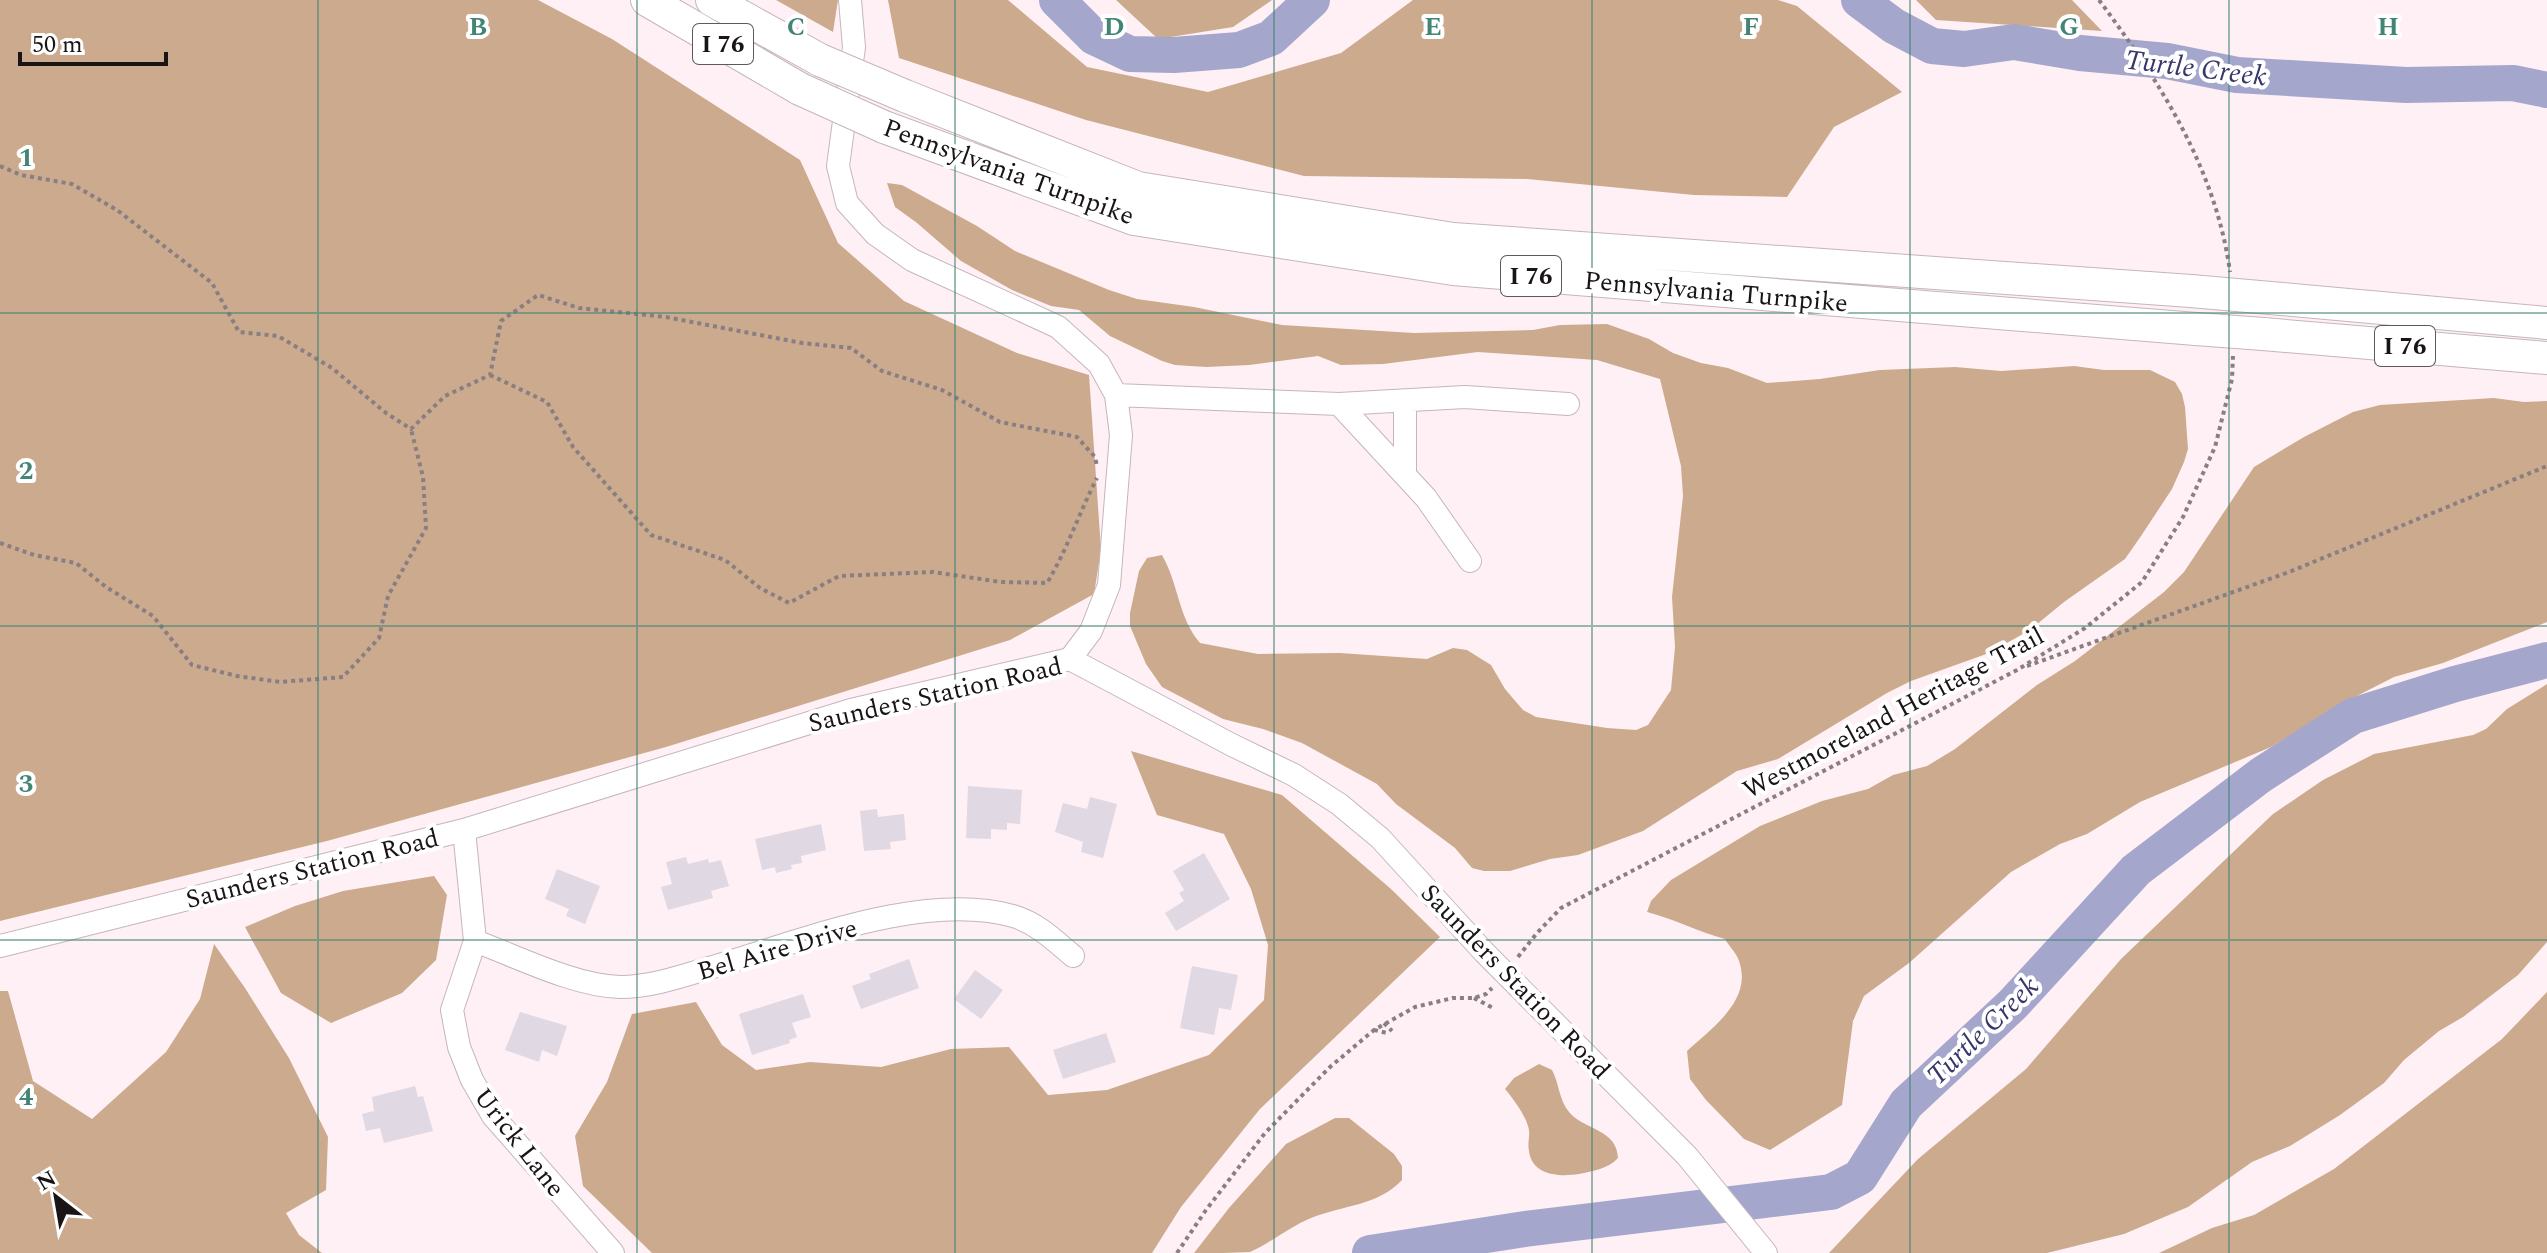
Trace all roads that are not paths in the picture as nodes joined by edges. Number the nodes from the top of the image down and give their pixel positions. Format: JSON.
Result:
{"nodes":[{"id":1,"x":647,"y":0,"type":"edge"},
{"id":2,"x":712,"y":0,"type":"edge"},
{"id":3,"x":850,"y":0,"type":"edge"},
{"id":4,"x":2547,"y":323,"type":"edge"},
{"id":5,"x":2547,"y":358,"type":"edge"},
{"id":6,"x":1116,"y":395,"type":"junction"},
{"id":7,"x":1405,"y":401,"type":"junction"},
{"id":8,"x":1339,"y":404,"type":"junction"},
{"id":9,"x":1568,"y":404,"type":"dead end"},
{"id":10,"x":1405,"y":475,"type":"junction"},
{"id":11,"x":1470,"y":561,"type":"dead end"},
{"id":12,"x":1070,"y":659,"type":"junction"},
{"id":13,"x":464,"y":830,"type":"junction"},
{"id":14,"x":475,"y":941,"type":"junction"},
{"id":15,"x":0,"y":946,"type":"edge"},
{"id":16,"x":1073,"y":956,"type":"dead end"},
{"id":17,"x":613,"y":1253,"type":"edge"},
{"id":18,"x":1766,"y":1253,"type":"edge"}],
"edges":[{"from":1,"to":5,"type":"highway","name":"Pennsylvania Turnpike","number":"I 76","bridge":true},
{"from":2,"to":4,"type":"highway","name":"Pennsylvania Turnpike","number":"I 76","bridge":true},
{"from":3,"to":6,"type":"street"},
{"from":6,"to":8,"type":"street"},
{"from":6,"to":12,"type":"street"},
{"from":7,"to":8,"type":"street"},
{"from":7,"to":9,"type":"street"},
{"from":7,"to":10,"type":"street"},
{"from":8,"to":10,"type":"street"},
{"from":10,"to":11,"type":"street"},
{"from":12,"to":13,"type":"street","name":"Saunders Station Road"},
{"from":12,"to":18,"type":"street","name":"Saunders Station Road"},
{"from":13,"to":14,"type":"street","name":"Urick Lane"},
{"from":13,"to":15,"type":"street","name":"Saunders Station Road"},
{"from":14,"to":16,"type":"street","name":"Bel Aire Drive"},
{"from":14,"to":17,"type":"street","name":"Urick Lane"}]}
